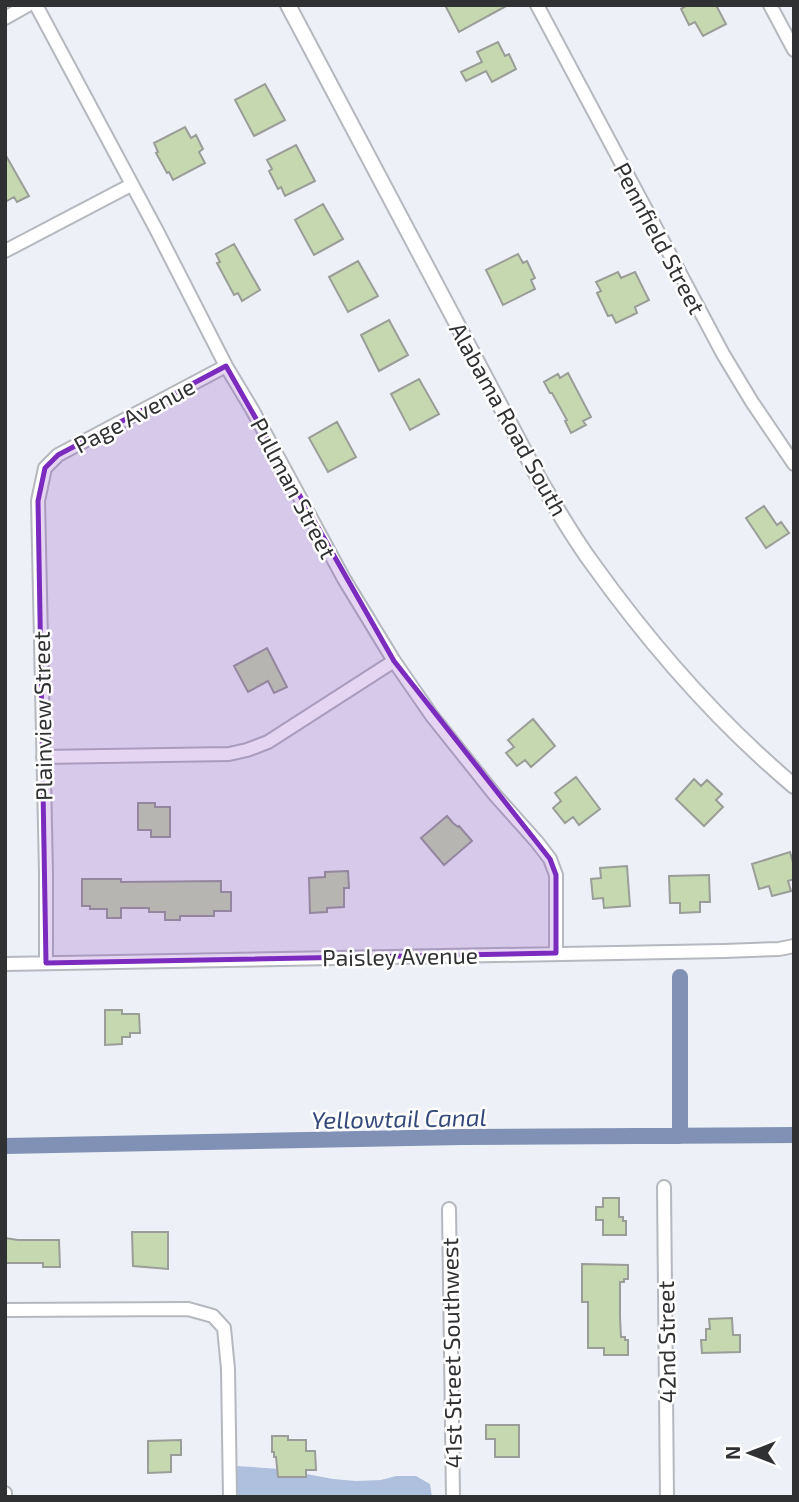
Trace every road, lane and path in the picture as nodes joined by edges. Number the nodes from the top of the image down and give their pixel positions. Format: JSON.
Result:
{"nodes":[{"id":1,"x":28,"y":5,"type":"edge"},
{"id":2,"x":37,"y":5,"type":"edge"},
{"id":3,"x":288,"y":5,"type":"edge"},
{"id":4,"x":537,"y":5,"type":"edge"},
{"id":5,"x":770,"y":5,"type":"edge"},
{"id":6,"x":5,"y":18,"type":"edge"},
{"id":7,"x":794,"y":50,"type":"edge"},
{"id":8,"x":131,"y":185,"type":"junction"},
{"id":9,"x":5,"y":251,"type":"edge"},
{"id":10,"x":226,"y":366,"type":"junction"},
{"id":11,"x":794,"y":464,"type":"edge"},
{"id":12,"x":45,"y":468,"type":"joint"},
{"id":13,"x":394,"y":661,"type":"junction"},
{"id":14,"x":43,"y":757,"type":"junction"},
{"id":15,"x":794,"y":786,"type":"edge"},
{"id":16,"x":794,"y":946,"type":"edge"},
{"id":17,"x":556,"y":953,"type":"junction"},
{"id":18,"x":5,"y":964,"type":"edge"},
{"id":19,"x":46,"y":964,"type":"junction"},
{"id":20,"x":664,"y":1187,"type":"dead end"},
{"id":21,"x":449,"y":1209,"type":"dead end"},
{"id":22,"x":5,"y":1310,"type":"edge"},
{"id":23,"x":230,"y":1497,"type":"edge"},
{"id":24,"x":453,"y":1497,"type":"edge"},
{"id":25,"x":667,"y":1497,"type":"edge"}],
"edges":[{"from":1,"to":6,"type":"street"},
{"from":2,"to":8,"type":"street","name":"Pullman Street"},
{"from":3,"to":15,"type":"street","name":"Alabama Road South"},
{"from":4,"to":11,"type":"street","name":"Pennfield Street"},
{"from":5,"to":7,"type":"street"},
{"from":8,"to":9,"type":"street"},
{"from":8,"to":10,"type":"street","name":"Pullman Street"},
{"from":10,"to":12,"type":"street","name":"Page Avenue"},
{"from":10,"to":13,"type":"street","name":"Pullman Street"},
{"from":12,"to":14,"type":"street","name":"Plainview Street"},
{"from":13,"to":14,"type":"street"},
{"from":13,"to":17,"type":"street","name":"Pullman Street"},
{"from":14,"to":19,"type":"street","name":"Plainview Street"},
{"from":16,"to":17,"type":"street","name":"Paisley Avenue"},
{"from":17,"to":19,"type":"street","name":"Paisley Avenue"},
{"from":18,"to":19,"type":"street","name":"Paisley Avenue"},
{"from":20,"to":25,"type":"street","name":"42nd Street"},
{"from":21,"to":24,"type":"street","name":"41st Street Southwest"},
{"from":22,"to":23,"type":"street"}]}
